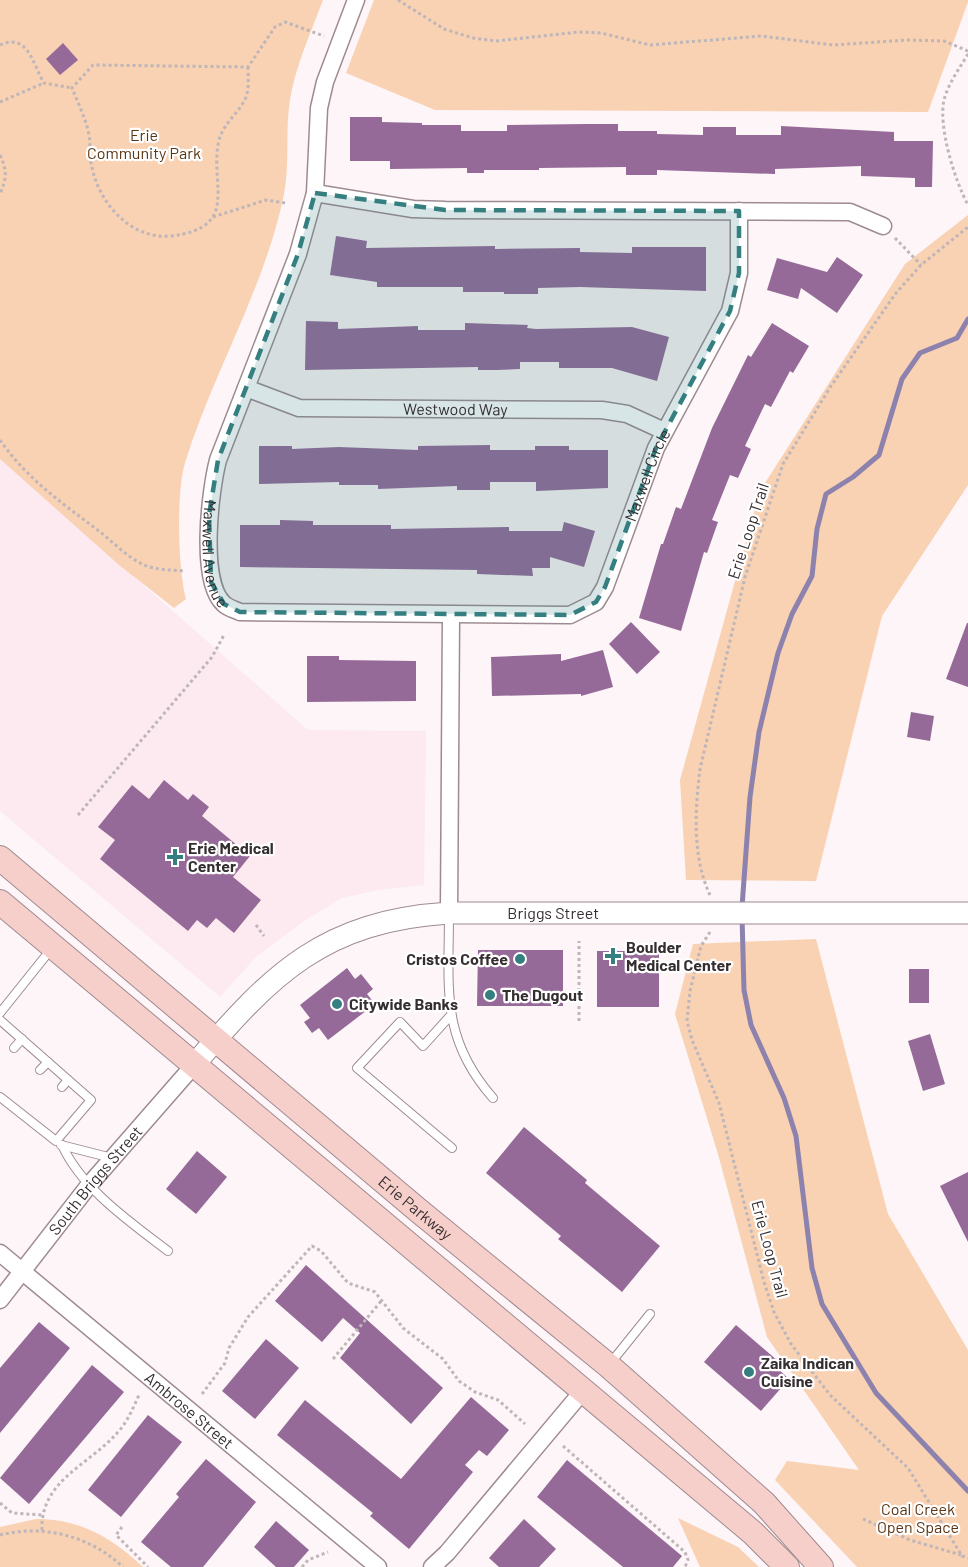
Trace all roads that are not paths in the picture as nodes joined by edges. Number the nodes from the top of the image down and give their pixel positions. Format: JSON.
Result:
{"nodes":[{"id":1,"x":356,"y":0,"type":"edge"},
{"id":2,"x":315,"y":193,"type":"junction"},
{"id":3,"x":739,"y":211,"type":"junction"},
{"id":4,"x":883,"y":226,"type":"dead end"},
{"id":5,"x":246,"y":388,"type":"junction"},
{"id":6,"x":664,"y":431,"type":"junction"},
{"id":7,"x":451,"y":615,"type":"junction"},
{"id":8,"x":0,"y":858,"type":"edge"},
{"id":9,"x":0,"y":902,"type":"edge"},
{"id":10,"x":449,"y":913,"type":"junction"},
{"id":11,"x":968,"y":913,"type":"edge"},
{"id":12,"x":53,"y":946,"type":"junction"},
{"id":13,"x":0,"y":1013,"type":"edge"},
{"id":14,"x":451,"y":1015,"type":"junction"},
{"id":15,"x":0,"y":1020,"type":"edge"},
{"id":16,"x":22,"y":1039,"type":"junction"},
{"id":17,"x":216,"y":1039,"type":"junction"},
{"id":18,"x":14,"y":1048,"type":"dead end"},
{"id":19,"x":48,"y":1062,"type":"junction"},
{"id":20,"x":194,"y":1065,"type":"junction"},
{"id":21,"x":40,"y":1070,"type":"dead end"},
{"id":22,"x":17,"y":1096,"type":"dead end"},
{"id":23,"x":0,"y":1097,"type":"edge"},
{"id":24,"x":494,"y":1098,"type":"dead end"},
{"id":25,"x":9,"y":1104,"type":"junction"},
{"id":26,"x":39,"y":1115,"type":"dead end"},
{"id":27,"x":33,"y":1123,"type":"junction"},
{"id":28,"x":59,"y":1143,"type":"junction"},
{"id":29,"x":452,"y":1148,"type":"dead end"},
{"id":30,"x":113,"y":1158,"type":"junction"},
{"id":31,"x":90,"y":1184,"type":"junction"},
{"id":32,"x":168,"y":1251,"type":"dead end"},
{"id":33,"x":0,"y":1253,"type":"edge"},
{"id":34,"x":24,"y":1271,"type":"junction"},
{"id":35,"x":0,"y":1300,"type":"edge"},
{"id":36,"x":650,"y":1314,"type":"dead end"},
{"id":37,"x":609,"y":1366,"type":"junction"},
{"id":38,"x":582,"y":1392,"type":"junction"},
{"id":39,"x":378,"y":1567,"type":"edge"},
{"id":40,"x":432,"y":1567,"type":"edge"},
{"id":41,"x":787,"y":1567,"type":"edge"},
{"id":42,"x":821,"y":1567,"type":"edge"}],
"edges":[{"from":1,"to":2,"type":"street","name":"Maxwell Avenue"},
{"from":2,"to":3,"type":"street"},
{"from":2,"to":5,"type":"street","name":"Maxwell Avenue"},
{"from":3,"to":4,"type":"street"},
{"from":3,"to":6,"type":"street","name":"Maxwell Circle"},
{"from":5,"to":6,"type":"street","name":"Westwood Way"},
{"from":5,"to":7,"type":"street","name":"Maxwell Avenue"},
{"from":6,"to":7,"type":"street","name":"Maxwell Circle"},
{"from":7,"to":10,"type":"street"},
{"from":8,"to":17,"type":"main road","name":"Erie Parkway"},
{"from":9,"to":12,"type":"main road","name":"Erie Parkway"},
{"from":10,"to":11,"type":"street","name":"Briggs Street"},
{"from":10,"to":14,"type":"lane"},
{"from":10,"to":17,"type":"street","name":"Briggs Street"},
{"from":12,"to":13,"type":"lane"},
{"from":12,"to":20,"type":"main road","name":"Erie Parkway"},
{"from":14,"to":24,"type":"lane"},
{"from":14,"to":29,"type":"lane"},
{"from":15,"to":16,"type":"lane"},
{"from":16,"to":18,"type":"lane"},
{"from":16,"to":19,"type":"lane"},
{"from":17,"to":20,"type":"street","name":"Briggs Street"},
{"from":17,"to":37,"type":"main road","name":"Erie Parkway"},
{"from":19,"to":21,"type":"lane"},
{"from":19,"to":28,"type":"lane"},
{"from":20,"to":30,"type":"street","name":"South Briggs Street"},
{"from":20,"to":38,"type":"main road","name":"Erie Parkway"},
{"from":22,"to":25,"type":"lane"},
{"from":23,"to":25,"type":"lane"},
{"from":25,"to":27,"type":"lane"},
{"from":26,"to":27,"type":"lane"},
{"from":27,"to":28,"type":"lane"},
{"from":28,"to":30,"type":"lane"},
{"from":28,"to":31,"type":"lane"},
{"from":30,"to":31,"type":"street","name":"South Briggs Street"},
{"from":31,"to":32,"type":"lane"},
{"from":31,"to":34,"type":"street","name":"South Briggs Street"},
{"from":33,"to":34,"type":"street","name":"Ambrose Street"},
{"from":34,"to":35,"type":"street","name":"South Briggs Street"},
{"from":34,"to":39,"type":"street","name":"Ambrose Street"},
{"from":36,"to":37,"type":"lane"},
{"from":37,"to":42,"type":"main road","name":"Erie Parkway"},
{"from":38,"to":40,"type":"street"},
{"from":38,"to":41,"type":"main road","name":"Erie Parkway"}]}
